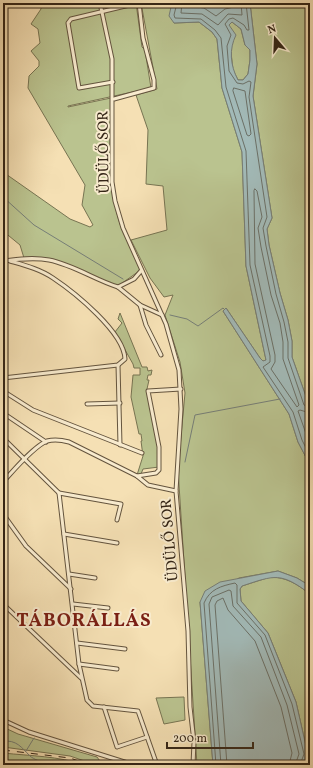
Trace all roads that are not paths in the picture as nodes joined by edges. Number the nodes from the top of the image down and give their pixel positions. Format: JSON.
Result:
{"nodes":[{"id":1,"x":100,"y":3,"type":"edge"},
{"id":2,"x":138,"y":3,"type":"edge"},
{"id":3,"x":102,"y":12,"type":"junction"},
{"id":4,"x":114,"y":82,"type":"junction"},
{"id":5,"x":114,"y":99,"type":"junction"},
{"id":6,"x":10,"y":260,"type":"junction"},
{"id":7,"x":3,"y":261,"type":"edge"},
{"id":8,"x":141,"y":271,"type":"junction"},
{"id":9,"x":118,"y":287,"type":"junction"},
{"id":10,"x":140,"y":306,"type":"junction"},
{"id":11,"x":162,"y":315,"type":"junction"},
{"id":12,"x":161,"y":355,"type":"dead end"},
{"id":13,"x":118,"y":365,"type":"junction"},
{"id":14,"x":3,"y":378,"type":"edge"},
{"id":15,"x":181,"y":389,"type":"junction"},
{"id":16,"x":3,"y":391,"type":"edge"},
{"id":17,"x":120,"y":403,"type":"junction"},
{"id":18,"x":87,"y":404,"type":"dead end"},
{"id":19,"x":3,"y":413,"type":"edge"},
{"id":20,"x":3,"y":438,"type":"edge"},
{"id":21,"x":46,"y":442,"type":"junction"},
{"id":22,"x":120,"y":445,"type":"junction"},
{"id":23,"x":142,"y":452,"type":"dead end"},
{"id":24,"x":24,"y":460,"type":"junction"},
{"id":25,"x":136,"y":476,"type":"junction"},
{"id":26,"x":3,"y":482,"type":"edge"},
{"id":27,"x":176,"y":491,"type":"junction"},
{"id":28,"x":59,"y":493,"type":"junction"},
{"id":29,"x":3,"y":514,"type":"edge"},
{"id":30,"x":117,"y":520,"type":"dead end"},
{"id":31,"x":64,"y":534,"type":"junction"},
{"id":32,"x":117,"y":543,"type":"dead end"},
{"id":33,"x":69,"y":574,"type":"junction"},
{"id":34,"x":96,"y":578,"type":"dead end"},
{"id":35,"x":71,"y":589,"type":"junction"},
{"id":36,"x":3,"y":604,"type":"edge"},
{"id":37,"x":73,"y":604,"type":"junction"},
{"id":38,"x":108,"y":608,"type":"dead end"},
{"id":39,"x":77,"y":643,"type":"junction"},
{"id":40,"x":125,"y":649,"type":"dead end"},
{"id":41,"x":79,"y":664,"type":"junction"},
{"id":42,"x":117,"y":669,"type":"dead end"},
{"id":43,"x":81,"y":678,"type":"junction"},
{"id":44,"x":104,"y":707,"type":"junction"},
{"id":45,"x":3,"y":720,"type":"edge"},
{"id":46,"x":147,"y":737,"type":"junction"},
{"id":47,"x":125,"y":763,"type":"edge"},
{"id":48,"x":134,"y":765,"type":"edge"},
{"id":49,"x":157,"y":765,"type":"edge"},
{"id":50,"x":193,"y":765,"type":"edge"}],
"edges":[{"from":1,"to":3,"type":"street","name":"ÜDÜLŐ SOR"},
{"from":2,"to":3,"type":"street"},
{"from":2,"to":5,"type":"street"},
{"from":3,"to":4,"type":"street","name":"ÜDÜLŐ SOR"},
{"from":3,"to":4,"type":"street"},
{"from":4,"to":5,"type":"street","name":"ÜDÜLŐ SOR"},
{"from":5,"to":8,"type":"street","name":"ÜDÜLŐ SOR"},
{"from":6,"to":7,"type":"street"},
{"from":6,"to":9,"type":"street"},
{"from":6,"to":13,"type":"street"},
{"from":8,"to":9,"type":"street"},
{"from":8,"to":11,"type":"street","name":"ÜDÜLŐ SOR"},
{"from":9,"to":10,"type":"street"},
{"from":10,"to":11,"type":"street"},
{"from":10,"to":12,"type":"street"},
{"from":11,"to":15,"type":"street","name":"ÜDÜLŐ SOR"},
{"from":13,"to":14,"type":"street"},
{"from":13,"to":17,"type":"street"},
{"from":15,"to":25,"type":"street"},
{"from":15,"to":27,"type":"street","name":"ÜDÜLŐ SOR"},
{"from":16,"to":22,"type":"street"},
{"from":17,"to":18,"type":"street"},
{"from":17,"to":22,"type":"street"},
{"from":19,"to":21,"type":"street"},
{"from":20,"to":24,"type":"street"},
{"from":21,"to":24,"type":"street"},
{"from":21,"to":25,"type":"street"},
{"from":22,"to":23,"type":"street"},
{"from":24,"to":26,"type":"street"},
{"from":24,"to":28,"type":"street"},
{"from":25,"to":27,"type":"street"},
{"from":27,"to":50,"type":"street","name":"ÜDÜLŐ SOR"},
{"from":28,"to":30,"type":"street"},
{"from":28,"to":31,"type":"street"},
{"from":29,"to":35,"type":"street"},
{"from":31,"to":32,"type":"street"},
{"from":31,"to":33,"type":"street"},
{"from":33,"to":34,"type":"street"},
{"from":33,"to":35,"type":"street"},
{"from":35,"to":37,"type":"street"},
{"from":36,"to":43,"type":"street"},
{"from":37,"to":38,"type":"street"},
{"from":37,"to":39,"type":"street"},
{"from":39,"to":40,"type":"street"},
{"from":39,"to":41,"type":"street"},
{"from":41,"to":42,"type":"street"},
{"from":41,"to":43,"type":"street"},
{"from":43,"to":44,"type":"street"},
{"from":44,"to":46,"type":"street"},
{"from":44,"to":46,"type":"street"},
{"from":45,"to":47,"type":"street"},
{"from":46,"to":49,"type":"street"},
{"from":47,"to":48,"type":"street"}]}
